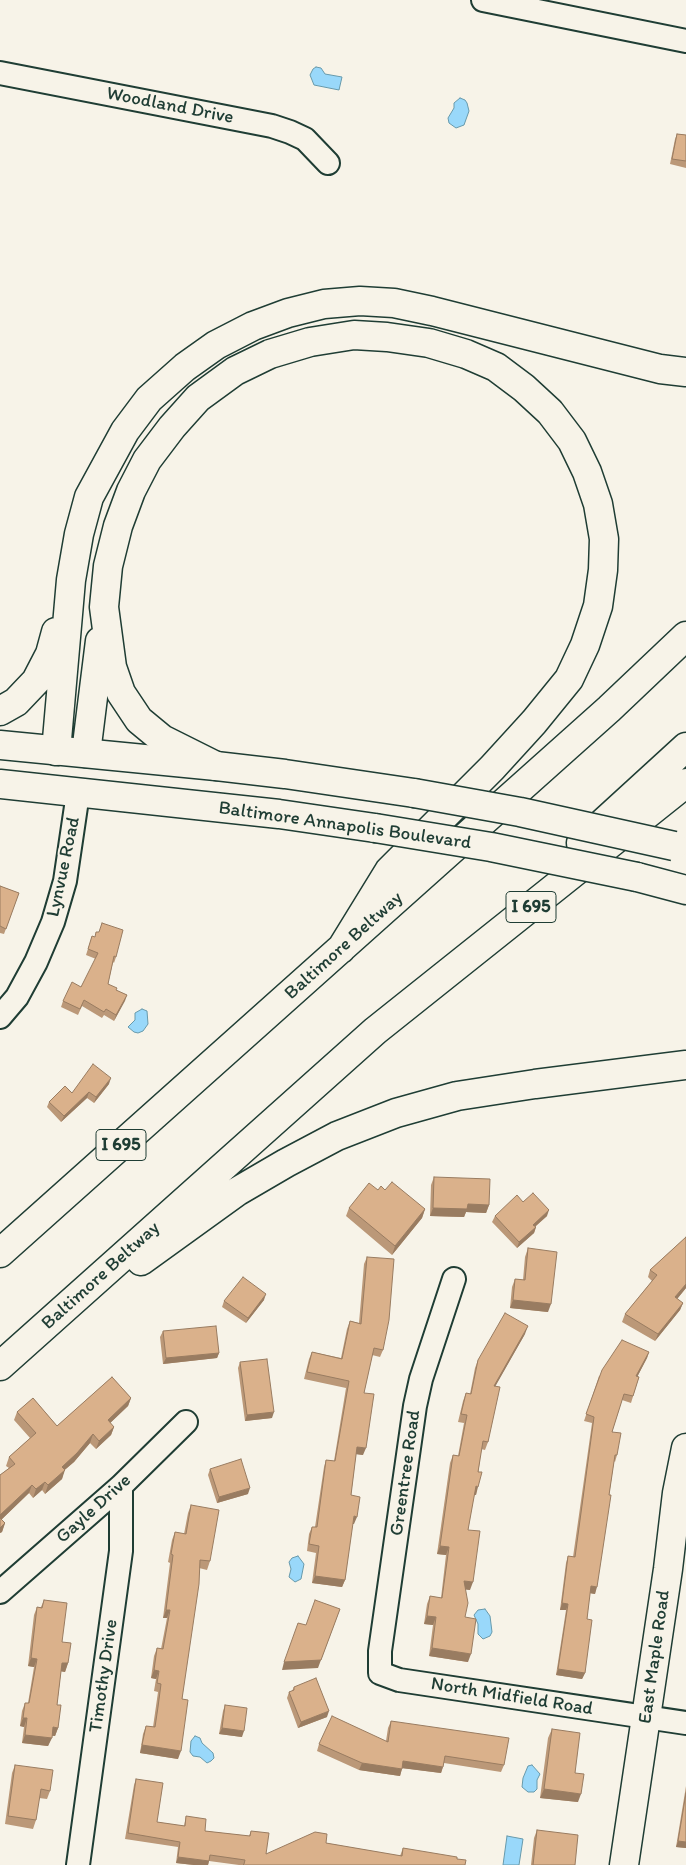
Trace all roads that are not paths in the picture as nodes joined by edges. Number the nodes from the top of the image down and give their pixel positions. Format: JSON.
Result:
{"nodes":[{"id":1,"x":483,"y":0,"type":"edge"},
{"id":2,"x":685,"y":35,"type":"edge"},
{"id":3,"x":0,"y":74,"type":"edge"},
{"id":4,"x":328,"y":163,"type":"dead end"},
{"id":5,"x":686,"y":372,"type":"edge"},
{"id":6,"x":71,"y":580,"type":"junction"},
{"id":7,"x":104,"y":607,"type":"junction"},
{"id":8,"x":686,"y":636,"type":"edge"},
{"id":9,"x":686,"y":648,"type":"edge"},
{"id":10,"x":609,"y":709,"type":"junction"},
{"id":11,"x":0,"y":711,"type":"edge"},
{"id":12,"x":0,"y":745,"type":"edge"},
{"id":13,"x":686,"y":747,"type":"edge"},
{"id":14,"x":56,"y":751,"type":"junction"},
{"id":15,"x":86,"y":753,"type":"junction"},
{"id":16,"x":216,"y":766,"type":"junction"},
{"id":17,"x":686,"y":783,"type":"edge"},
{"id":18,"x":0,"y":784,"type":"edge"},
{"id":19,"x":78,"y":793,"type":"junction"},
{"id":20,"x":680,"y":847,"type":"edge"},
{"id":21,"x":686,"y":890,"type":"edge"},
{"id":22,"x":341,"y":949,"type":"junction"},
{"id":23,"x":0,"y":1017,"type":"edge"},
{"id":24,"x":375,"y":1031,"type":"junction"},
{"id":25,"x":686,"y":1065,"type":"edge"},
{"id":26,"x":0,"y":1253,"type":"edge"},
{"id":27,"x":454,"y":1279,"type":"dead end"},
{"id":28,"x":28,"y":1342,"type":"junction"},
{"id":29,"x":0,"y":1366,"type":"edge"},
{"id":30,"x":186,"y":1422,"type":"dead end"},
{"id":31,"x":686,"y":1448,"type":"edge"},
{"id":32,"x":121,"y":1486,"type":"junction"},
{"id":33,"x":0,"y":1592,"type":"edge"},
{"id":34,"x":380,"y":1672,"type":"joint"},
{"id":35,"x":646,"y":1717,"type":"junction"},
{"id":36,"x":686,"y":1723,"type":"edge"},
{"id":37,"x":78,"y":1865,"type":"edge"},
{"id":38,"x":624,"y":1865,"type":"edge"}],
"edges":[{"from":1,"to":2,"type":"street"},
{"from":3,"to":4,"type":"street","name":"Woodland Drive"},
{"from":5,"to":6,"type":"main road"},
{"from":6,"to":11,"type":"main road"},
{"from":6,"to":14,"type":"main road"},
{"from":7,"to":15,"type":"main road"},
{"from":7,"to":16,"type":"main road"},
{"from":7,"to":22,"type":"main road"},
{"from":8,"to":10,"type":"main road","name":"Baltimore Beltway","number":"I 695"},
{"from":9,"to":10,"type":"main road"},
{"from":10,"to":22,"type":"main road","name":"Baltimore Beltway","number":"I 695"},
{"from":12,"to":14,"type":"main road"},
{"from":13,"to":24,"type":"main road"},
{"from":14,"to":15,"type":"main road"},
{"from":14,"to":19,"type":"main road"},
{"from":15,"to":16,"type":"main road"},
{"from":15,"to":19,"type":"main road"},
{"from":16,"to":20,"type":"main road","bridge":true},
{"from":17,"to":24,"type":"main road","name":"Baltimore Beltway","number":"I 695"},
{"from":18,"to":19,"type":"main road","name":"Baltimore Annapolis Boulevard"},
{"from":19,"to":21,"type":"main road","name":"Baltimore Annapolis Boulevard","bridge":true},
{"from":19,"to":23,"type":"street","name":"Lynvue Road"},
{"from":22,"to":26,"type":"main road","name":"Baltimore Beltway","number":"I 695"},
{"from":24,"to":28,"type":"main road","name":"Baltimore Beltway","number":"I 695"},
{"from":25,"to":28,"type":"main road"},
{"from":27,"to":34,"type":"street","name":"Greentree Road"},
{"from":28,"to":29,"type":"main road","name":"Baltimore Beltway","number":"I 695"},
{"from":30,"to":32,"type":"street","name":"Gayle Drive"},
{"from":31,"to":35,"type":"main road","name":"East Maple Road"},
{"from":32,"to":33,"type":"street","name":"Gayle Drive"},
{"from":32,"to":37,"type":"street","name":"Timothy Drive"},
{"from":34,"to":35,"type":"street","name":"North Midfield Road"},
{"from":35,"to":36,"type":"street","name":"North Midfield Road"},
{"from":35,"to":38,"type":"main road","name":"East Maple Road"}]}
